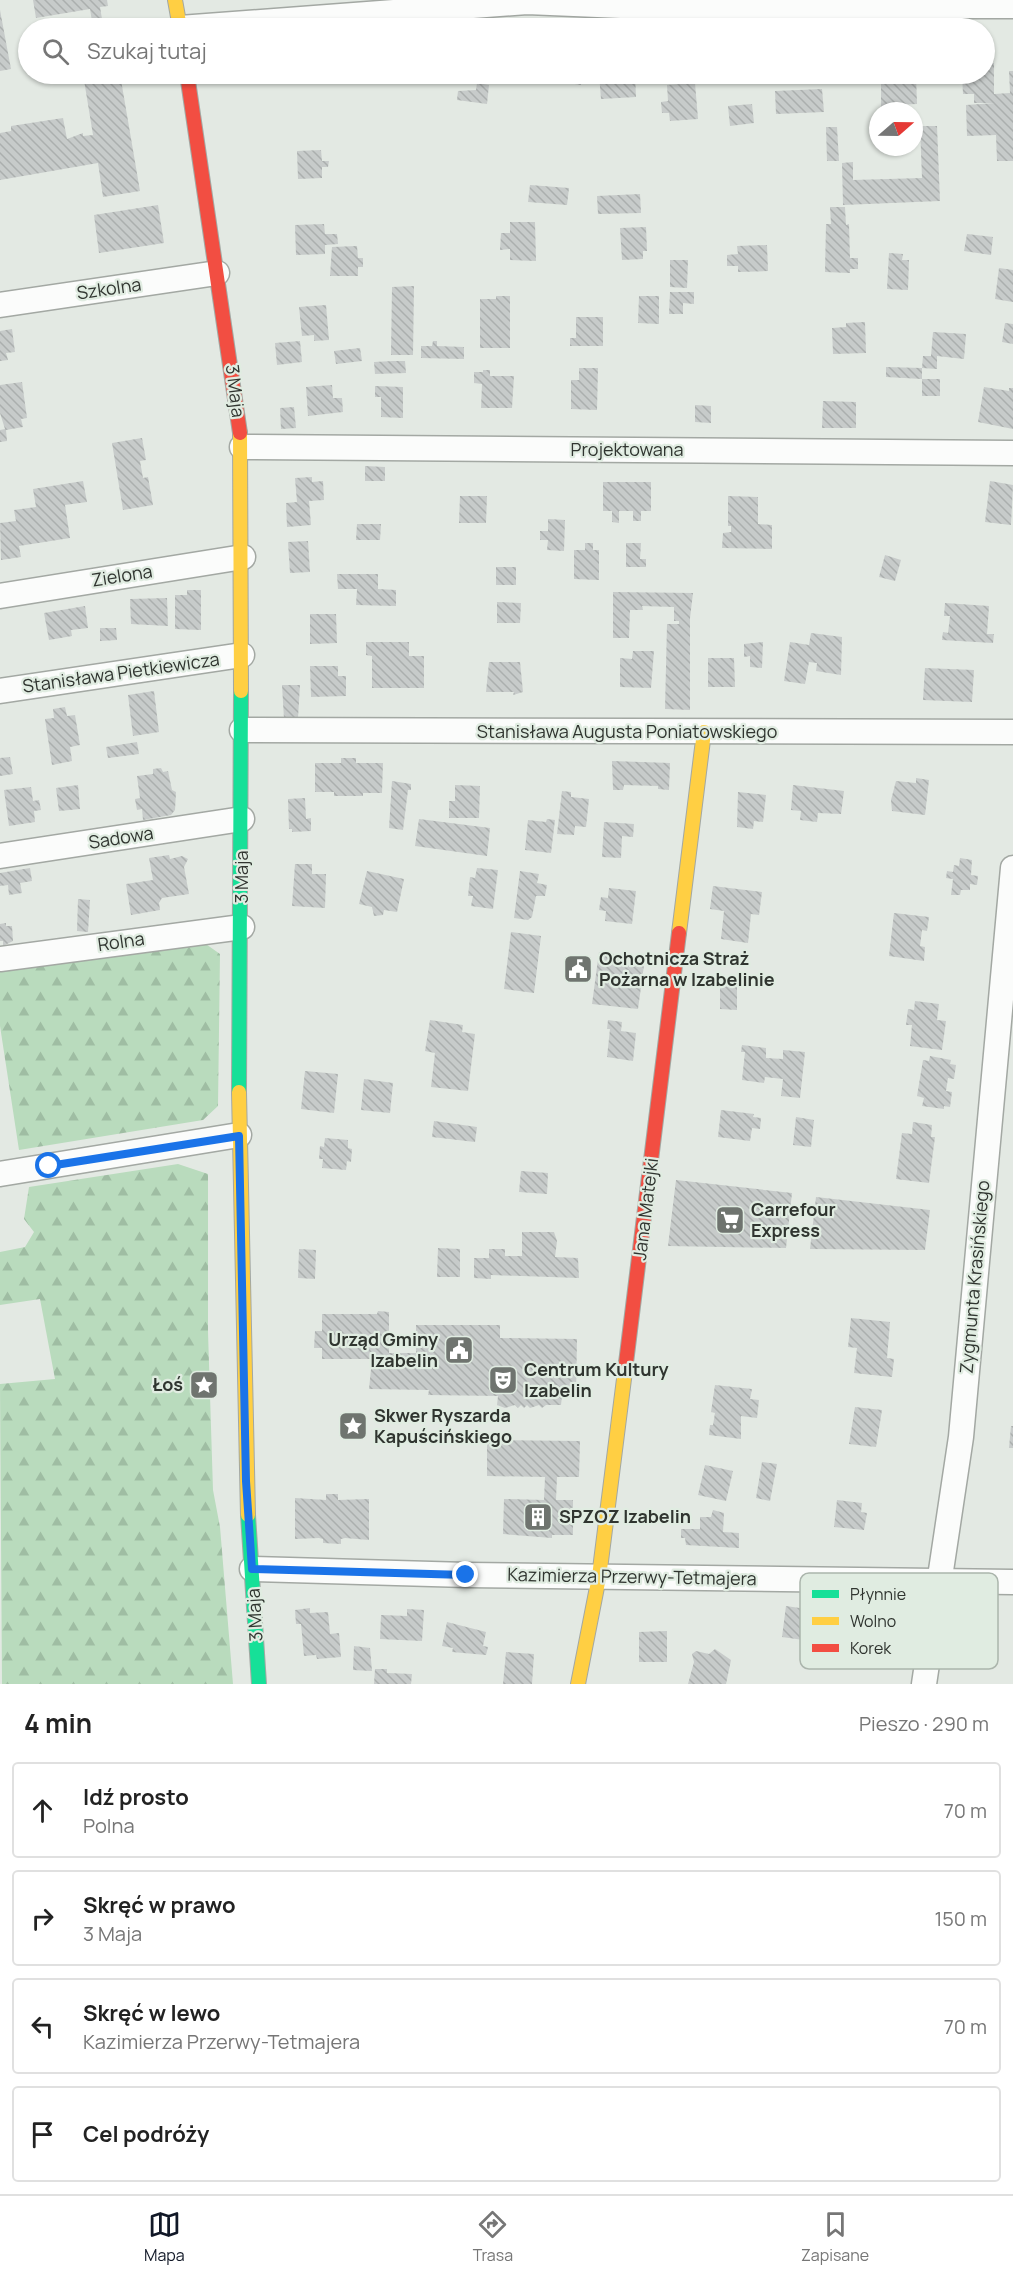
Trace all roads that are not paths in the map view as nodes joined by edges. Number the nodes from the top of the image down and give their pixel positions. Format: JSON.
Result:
{"nodes":[{"id":1,"x":176,"y":0,"type":"edge"},
{"id":2,"x":527,"y":1,"type":"edge"},
{"id":3,"x":918,"y":3,"type":"edge"},
{"id":4,"x":1013,"y":6,"type":"edge"},
{"id":5,"x":179,"y":18,"type":"edge"},
{"id":6,"x":309,"y":18,"type":"edge"},
{"id":7,"x":189,"y":84,"type":"edge"},
{"id":8,"x":217,"y":273,"type":"junction"},
{"id":9,"x":0,"y":305,"type":"edge"},
{"id":10,"x":242,"y":447,"type":"junction"},
{"id":11,"x":1013,"y":453,"type":"edge"},
{"id":12,"x":243,"y":557,"type":"junction"},
{"id":13,"x":0,"y":596,"type":"edge"},
{"id":14,"x":242,"y":655,"type":"junction"},
{"id":15,"x":0,"y":691,"type":"edge"},
{"id":16,"x":242,"y":730,"type":"junction"},
{"id":17,"x":704,"y":732,"type":"junction"},
{"id":18,"x":1013,"y":732,"type":"edge"},
{"id":19,"x":242,"y":819,"type":"junction"},
{"id":20,"x":0,"y":856,"type":"edge"},
{"id":21,"x":1013,"y":868,"type":"edge"},
{"id":22,"x":242,"y":927,"type":"junction"},
{"id":23,"x":0,"y":959,"type":"edge"},
{"id":24,"x":239,"y":1136,"type":"junction"},
{"id":25,"x":0,"y":1174,"type":"edge"},
{"id":26,"x":252,"y":1569,"type":"junction"},
{"id":27,"x":940,"y":1573,"type":"edge"},
{"id":28,"x":599,"y":1577,"type":"junction"},
{"id":29,"x":800,"y":1579,"type":"edge"},
{"id":30,"x":998,"y":1582,"type":"edge"},
{"id":31,"x":1013,"y":1582,"type":"edge"},
{"id":32,"x":926,"y":1669,"type":"edge"},
{"id":33,"x":259,"y":1684,"type":"edge"},
{"id":34,"x":578,"y":1684,"type":"edge"},
{"id":35,"x":924,"y":1684,"type":"edge"}],
"edges":[{"from":1,"to":5,"type":"street"},
{"from":2,"to":3,"type":"street"},
{"from":2,"to":6,"type":"street"},
{"from":3,"to":4,"type":"street"},
{"from":7,"to":8,"type":"street","name":"3 Maja"},
{"from":8,"to":9,"type":"street","name":"Szkolna"},
{"from":8,"to":10,"type":"street","name":"3 Maja"},
{"from":10,"to":11,"type":"street","name":"Projektowana"},
{"from":10,"to":12,"type":"street","name":"3 Maja"},
{"from":12,"to":13,"type":"street","name":"Zielona"},
{"from":12,"to":14,"type":"street","name":"3 Maja"},
{"from":14,"to":15,"type":"street","name":"Stanisława Pietkiewicza"},
{"from":14,"to":16,"type":"street","name":"3 Maja"},
{"from":16,"to":17,"type":"street","name":"Stanisława Augusta Poniatowskiego"},
{"from":16,"to":19,"type":"street","name":"3 Maja"},
{"from":17,"to":18,"type":"street","name":"Stanisława Augusta Poniatowskiego"},
{"from":17,"to":28,"type":"street","name":"Jana Matejki"},
{"from":19,"to":20,"type":"street","name":"Sadowa"},
{"from":19,"to":22,"type":"street","name":"3 Maja"},
{"from":21,"to":27,"type":"street","name":"Zygmunta Krasińskiego"},
{"from":22,"to":23,"type":"street","name":"Rolna"},
{"from":22,"to":24,"type":"street","name":"3 Maja"},
{"from":24,"to":25,"type":"street"},
{"from":24,"to":26,"type":"street","name":"3 Maja"},
{"from":26,"to":28,"type":"street","name":"Kazimierza Przerwy-Tetmajera"},
{"from":26,"to":33,"type":"street","name":"3 Maja"},
{"from":28,"to":29,"type":"street","name":"Kazimierza Przerwy-Tetmajera"},
{"from":28,"to":34,"type":"street","name":"Jana Matejki"},
{"from":30,"to":31,"type":"street","name":"Kazimierza Przerwy-Tetmajera"},
{"from":32,"to":35,"type":"street","name":"Zygmunta Krasińskiego"}]}
